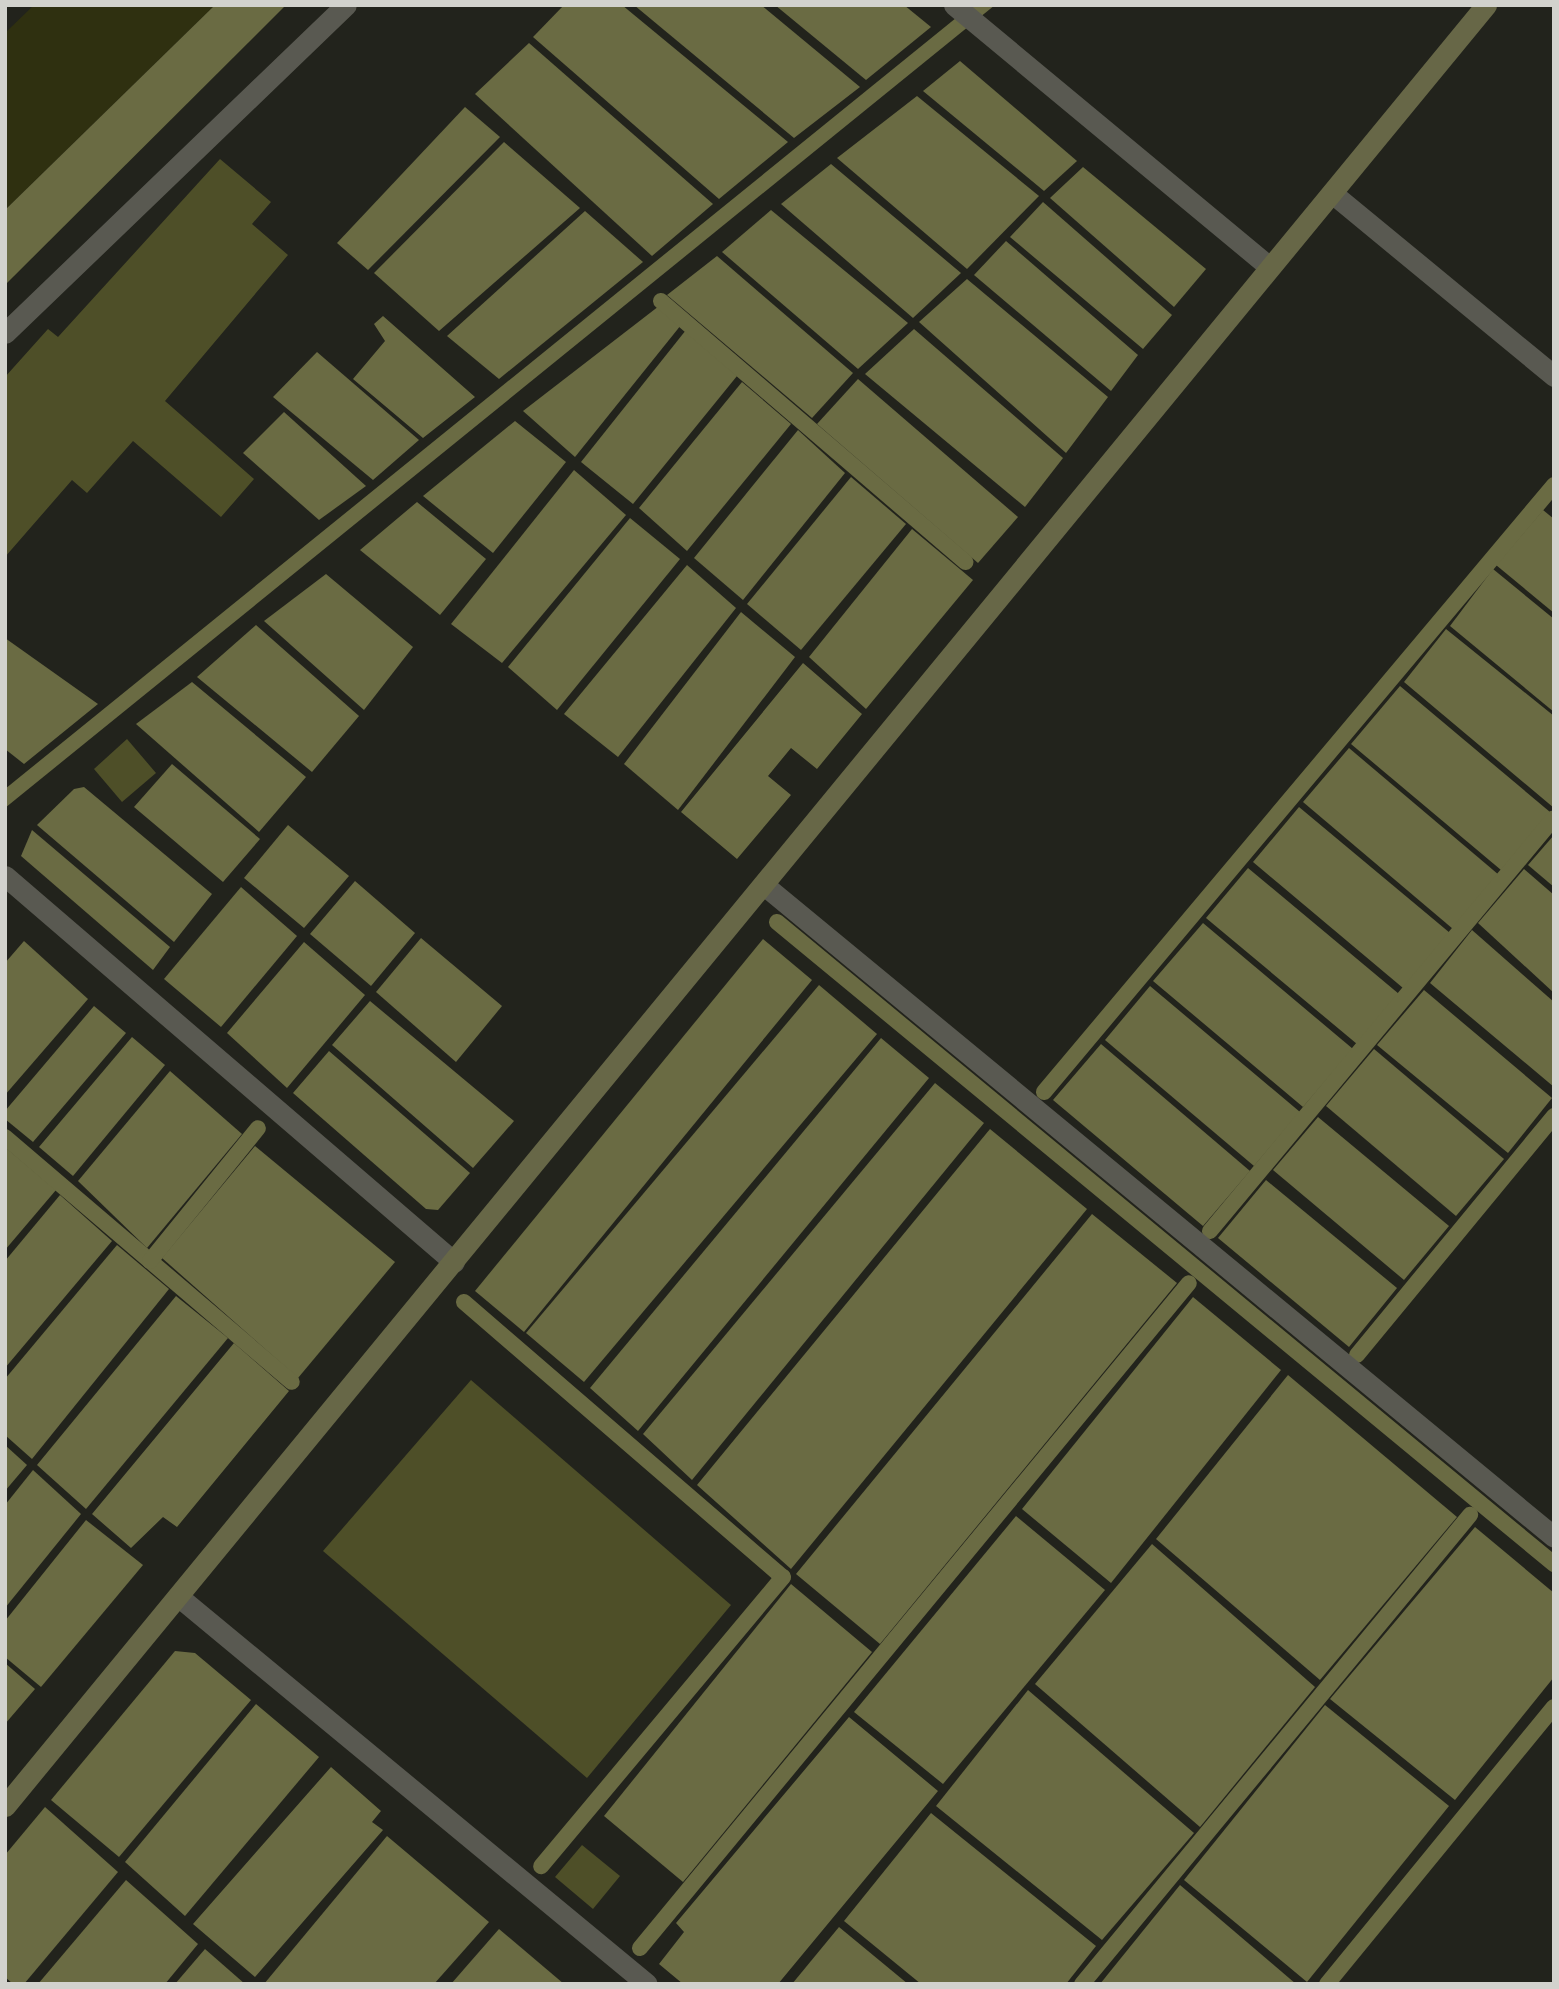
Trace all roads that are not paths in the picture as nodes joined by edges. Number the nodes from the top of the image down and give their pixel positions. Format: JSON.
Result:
{"nodes":[{"id":1,"x":345,"y":5,"type":"edge"},
{"id":2,"x":1486,"y":5,"type":"edge"},
{"id":3,"x":956,"y":7,"type":"edge"},
{"id":4,"x":1332,"y":193,"type":"junction"},
{"id":5,"x":1270,"y":267,"type":"junction"},
{"id":6,"x":5,"y":334,"type":"edge"},
{"id":7,"x":1554,"y":376,"type":"edge"},
{"id":8,"x":5,"y":876,"type":"edge"},
{"id":9,"x":764,"y":885,"type":"junction"},
{"id":10,"x":454,"y":1262,"type":"junction"},
{"id":11,"x":1554,"y":1537,"type":"edge"},
{"id":12,"x":179,"y":1597,"type":"junction"},
{"id":13,"x":5,"y":1806,"type":"edge"},
{"id":14,"x":647,"y":1984,"type":"edge"}],
"edges":[{"from":1,"to":6,"type":"street"},
{"from":2,"to":4,"type":"street"},
{"from":3,"to":5,"type":"street"},
{"from":4,"to":5,"type":"street"},
{"from":4,"to":7,"type":"street"},
{"from":5,"to":9,"type":"street"},
{"from":8,"to":10,"type":"street"},
{"from":9,"to":10,"type":"street"},
{"from":9,"to":11,"type":"street"},
{"from":10,"to":12,"type":"street"},
{"from":12,"to":13,"type":"street"},
{"from":12,"to":14,"type":"street"}]}
